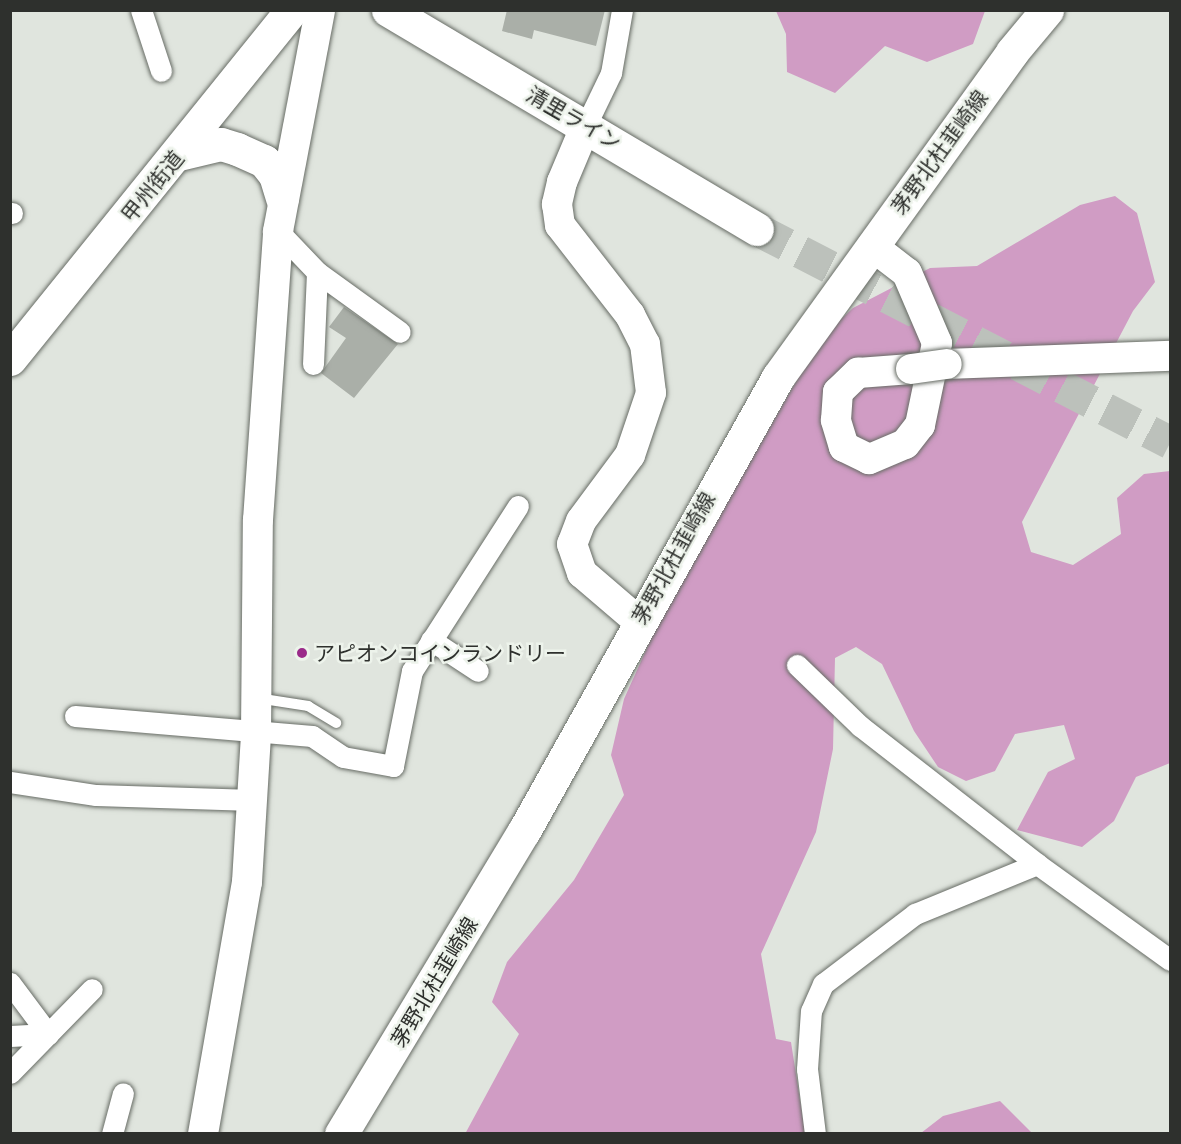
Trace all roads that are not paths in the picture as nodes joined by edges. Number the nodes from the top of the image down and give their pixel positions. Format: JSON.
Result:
{"nodes":[{"id":1,"x":141,"y":10,"type":"edge"},
{"id":2,"x":292,"y":10,"type":"edge"},
{"id":3,"x":320,"y":10,"type":"edge"},
{"id":4,"x":388,"y":10,"type":"edge"},
{"id":5,"x":427,"y":10,"type":"edge"},
{"id":6,"x":622,"y":10,"type":"edge"},
{"id":7,"x":1047,"y":10,"type":"edge"},
{"id":8,"x":460,"y":53,"type":"junction"},
{"id":9,"x":161,"y":70,"type":"dead end"},
{"id":10,"x":586,"y":124,"type":"junction"},
{"id":11,"x":178,"y":154,"type":"junction"},
{"id":12,"x":282,"y":198,"type":"junction"},
{"id":13,"x":757,"y":229,"type":"tunnel mouth"},
{"id":14,"x":278,"y":231,"type":"junction"},
{"id":15,"x":872,"y":246,"type":"junction"},
{"id":16,"x":316,"y":272,"type":"junction"},
{"id":17,"x":400,"y":332,"type":"dead end"},
{"id":18,"x":1170,"y":356,"type":"edge"},
{"id":19,"x":10,"y":359,"type":"edge"},
{"id":20,"x":313,"y":364,"type":"dead end"},
{"id":21,"x":518,"y":506,"type":"dead end"},
{"id":22,"x":638,"y":621,"type":"junction"},
{"id":23,"x":431,"y":640,"type":"junction"},
{"id":24,"x":797,"y":665,"type":"dead end"},
{"id":25,"x":478,"y":671,"type":"dead end"},
{"id":26,"x":256,"y":698,"type":"junction"},
{"id":27,"x":75,"y":716,"type":"dead end"},
{"id":28,"x":336,"y":723,"type":"dead end"},
{"id":29,"x":256,"y":734,"type":"junction"},
{"id":30,"x":10,"y":782,"type":"edge"},
{"id":31,"x":254,"y":800,"type":"junction"},
{"id":32,"x":1036,"y":864,"type":"junction"},
{"id":33,"x":1170,"y":960,"type":"edge"},
{"id":34,"x":10,"y":983,"type":"edge"},
{"id":35,"x":92,"y":989,"type":"dead end"},
{"id":36,"x":48,"y":1034,"type":"junction"},
{"id":37,"x":10,"y":1036,"type":"edge"},
{"id":38,"x":10,"y":1073,"type":"edge"},
{"id":39,"x":123,"y":1093,"type":"dead end"},
{"id":40,"x":112,"y":1134,"type":"edge"},
{"id":41,"x":203,"y":1134,"type":"edge"},
{"id":42,"x":341,"y":1134,"type":"edge"},
{"id":43,"x":815,"y":1134,"type":"edge"}],
"edges":[{"from":1,"to":9,"type":"street"},
{"from":2,"to":11,"type":"main road","name":"甲州街道"},
{"from":3,"to":12,"type":"street"},
{"from":4,"to":8,"type":"main road","name":"清里ライン"},
{"from":5,"to":8,"type":"main road"},
{"from":6,"to":10,"type":"street"},
{"from":7,"to":15,"type":"main road","name":"茅野北杜韮崎線"},
{"from":8,"to":10,"type":"main road","name":"清里ライン"},
{"from":10,"to":13,"type":"main road","name":"清里ライン"},
{"from":10,"to":22,"type":"street"},
{"from":11,"to":12,"type":"main road"},
{"from":11,"to":19,"type":"main road","name":"甲州街道"},
{"from":12,"to":14,"type":"street"},
{"from":14,"to":16,"type":"street"},
{"from":14,"to":26,"type":"street"},
{"from":15,"to":18,"type":"street","bridge":true},
{"from":15,"to":22,"type":"main road","name":"茅野北杜韮崎線"},
{"from":16,"to":17,"type":"street"},
{"from":16,"to":20,"type":"street"},
{"from":21,"to":23,"type":"street"},
{"from":22,"to":42,"type":"main road","name":"茅野北杜韮崎線"},
{"from":23,"to":25,"type":"street"},
{"from":23,"to":29,"type":"street"},
{"from":24,"to":32,"type":"street"},
{"from":26,"to":28,"type":"lane"},
{"from":26,"to":29,"type":"street"},
{"from":27,"to":29,"type":"street"},
{"from":29,"to":31,"type":"street"},
{"from":30,"to":31,"type":"street"},
{"from":31,"to":41,"type":"street"},
{"from":32,"to":33,"type":"street"},
{"from":32,"to":43,"type":"street"},
{"from":34,"to":36,"type":"street"},
{"from":35,"to":36,"type":"street"},
{"from":36,"to":37,"type":"street"},
{"from":36,"to":38,"type":"street"},
{"from":39,"to":40,"type":"street"}]}
